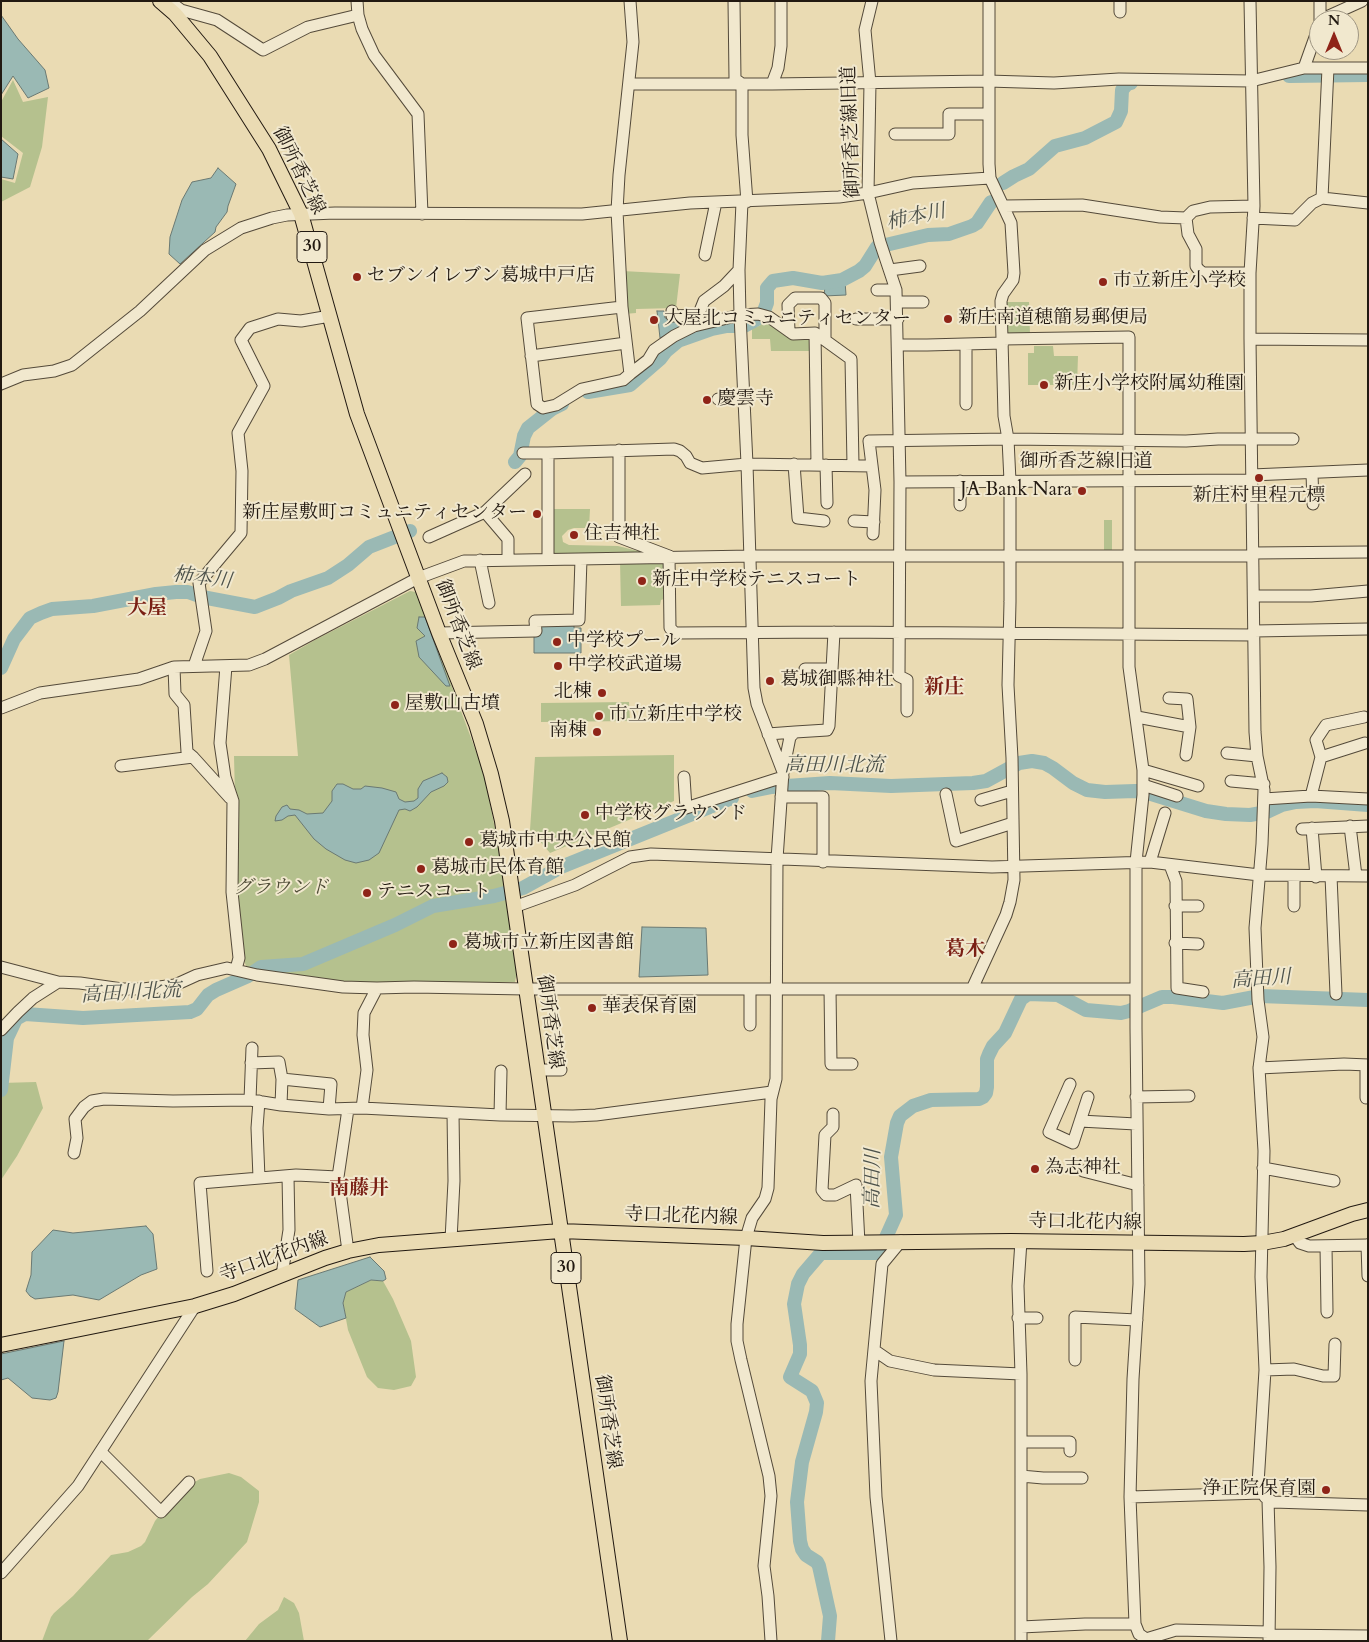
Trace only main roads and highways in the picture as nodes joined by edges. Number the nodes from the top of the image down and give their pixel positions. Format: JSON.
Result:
{"nodes":[{"id":1,"x":160,"y":1,"type":"edge"},
{"id":2,"x":1368,"y":1210,"type":"edge"},
{"id":3,"x":560,"y":1231,"type":"junction"},
{"id":4,"x":1,"y":1345,"type":"edge"},
{"id":5,"x":620,"y":1641,"type":"edge"}],
"edges":[{"from":1,"to":3,"type":"main road","name":"御所香芝線","number":"30"},
{"from":2,"to":3,"type":"main road","name":"寺口北花内線"},
{"from":3,"to":4,"type":"main road","name":"寺口北花内線"},
{"from":3,"to":5,"type":"main road","name":"御所香芝線","number":"30"}]}
